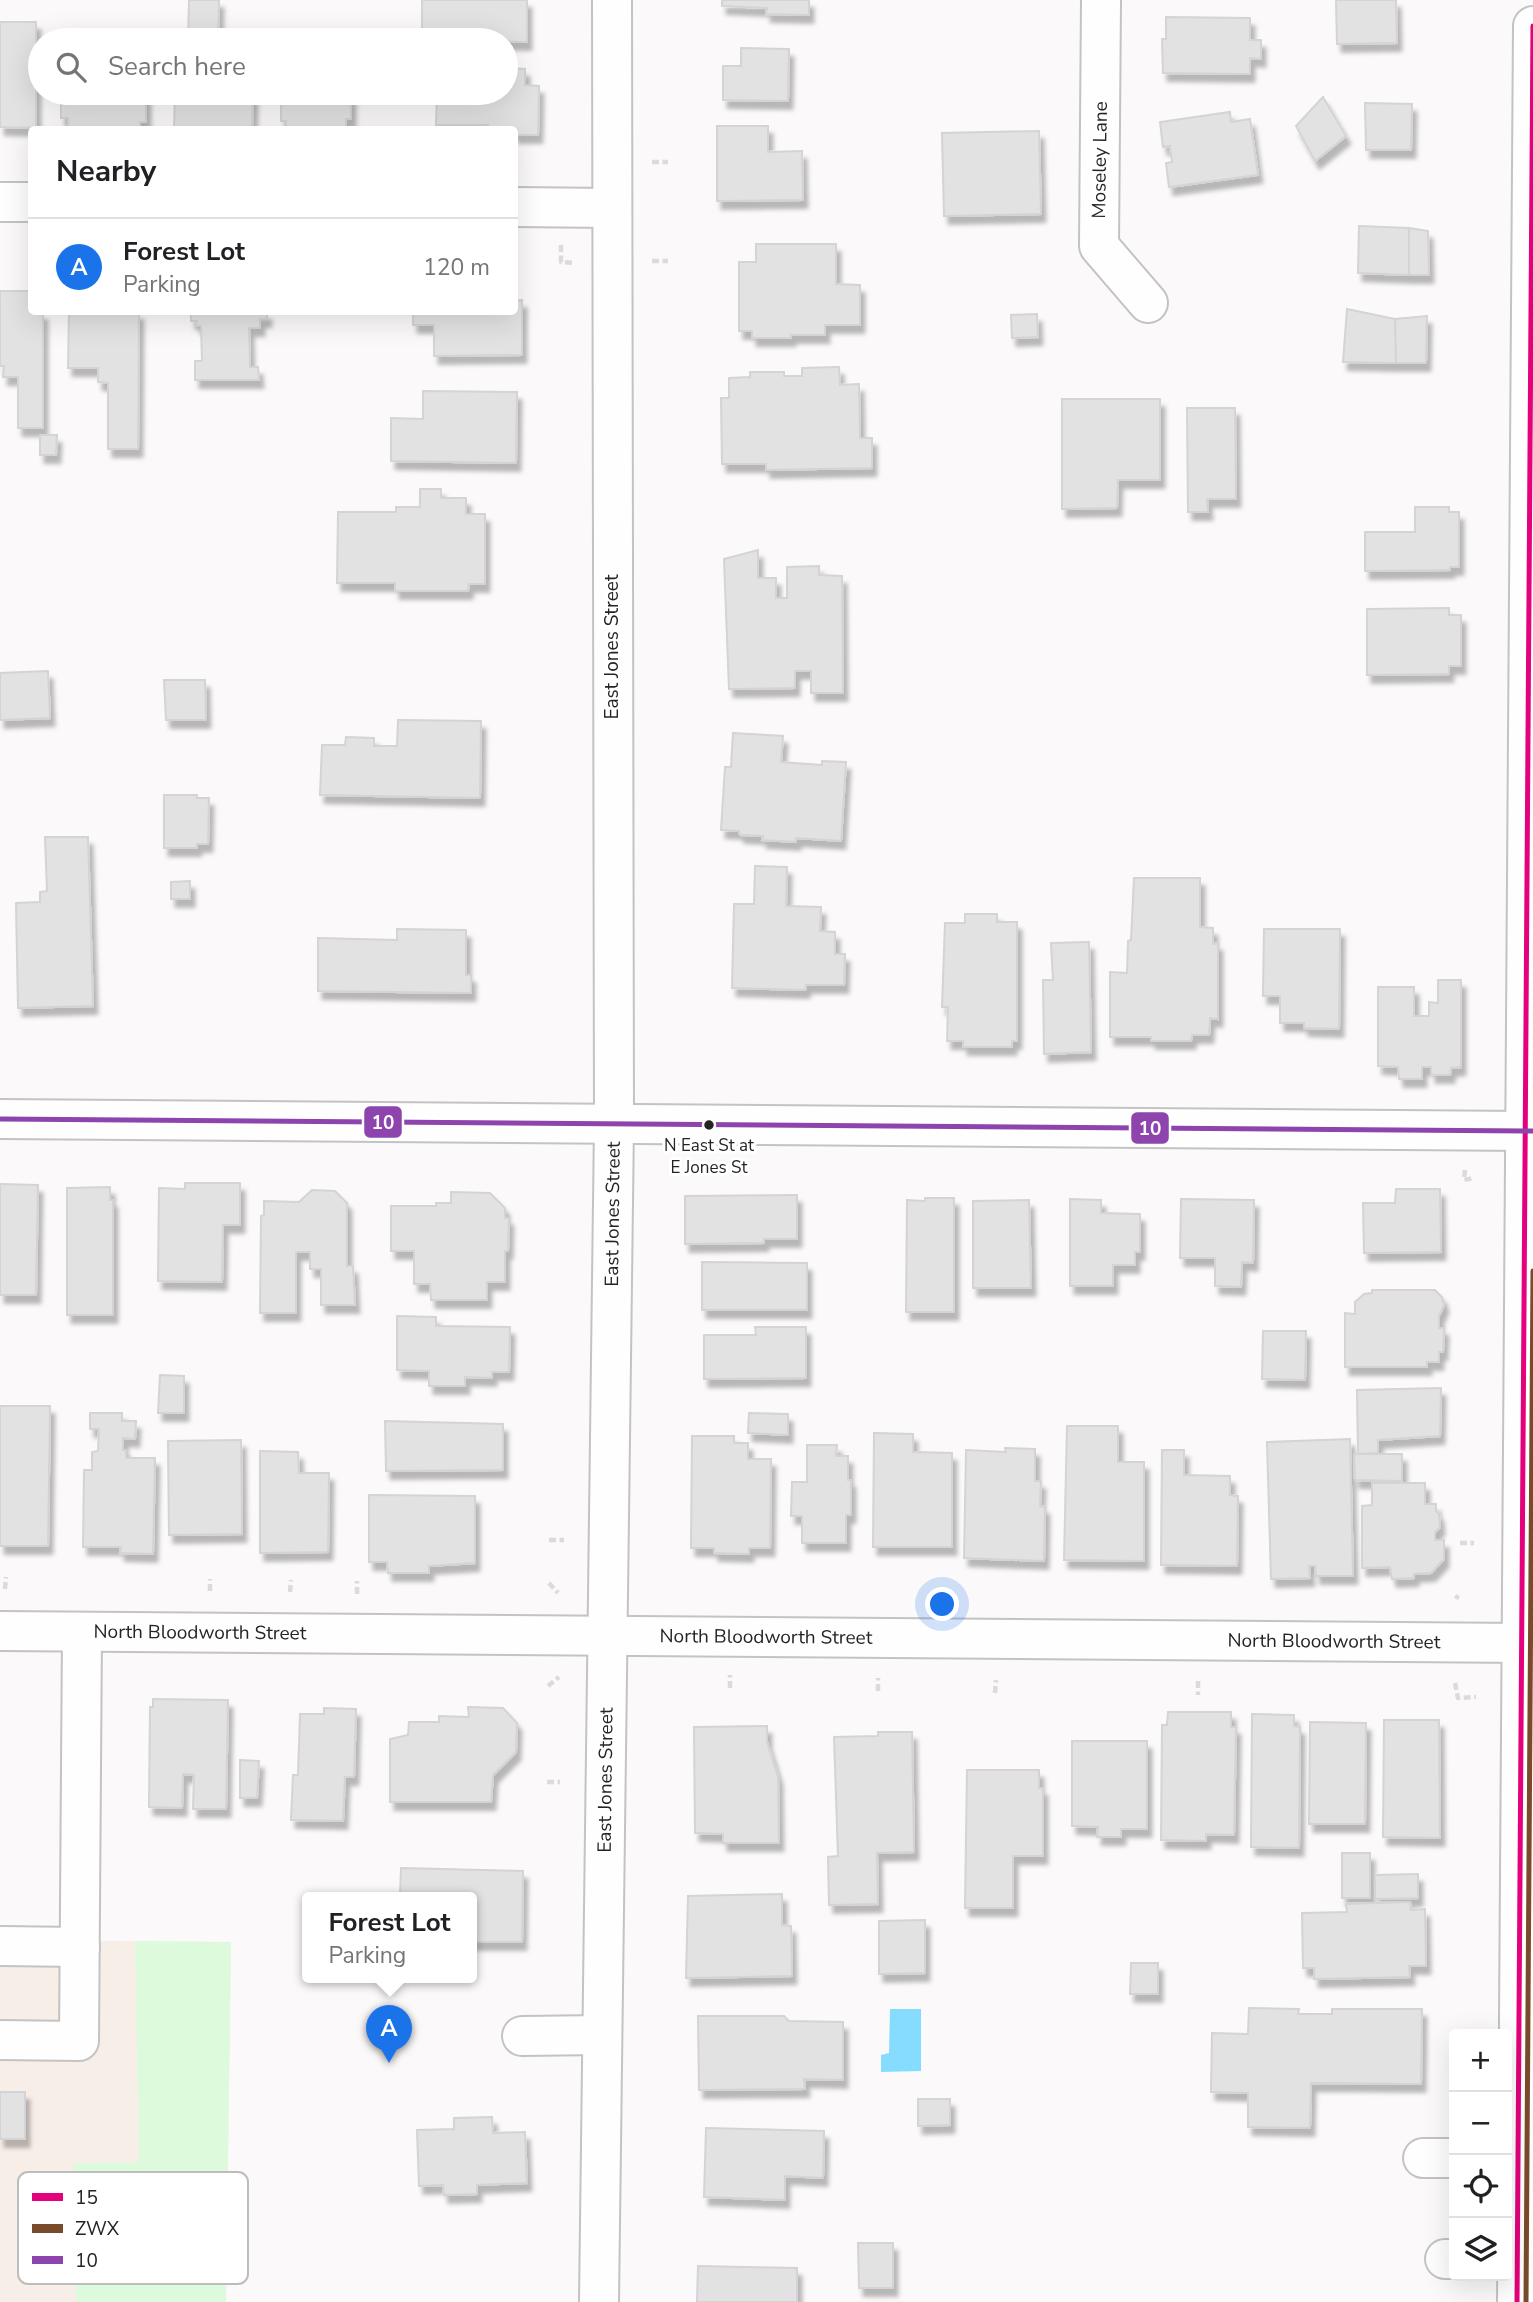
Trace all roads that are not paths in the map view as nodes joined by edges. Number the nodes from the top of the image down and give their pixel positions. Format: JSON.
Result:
{"nodes":[{"id":1,"x":612,"y":0,"type":"edge"},
{"id":2,"x":1101,"y":0,"type":"edge"},
{"id":3,"x":1533,"y":26,"type":"edge"},
{"id":4,"x":0,"y":202,"type":"edge"},
{"id":5,"x":28,"y":202,"type":"edge"},
{"id":6,"x":518,"y":207,"type":"edge"},
{"id":7,"x":611,"y":208,"type":"junction"},
{"id":8,"x":1148,"y":303,"type":"dead end"},
{"id":9,"x":1531,"y":542,"type":"edge"},
{"id":10,"x":0,"y":1119,"type":"edge"},
{"id":11,"x":614,"y":1124,"type":"junction"},
{"id":12,"x":1529,"y":1131,"type":"edge"},
{"id":13,"x":0,"y":1631,"type":"edge"},
{"id":14,"x":82,"y":1632,"type":"junction"},
{"id":15,"x":607,"y":1636,"type":"junction"},
{"id":16,"x":1527,"y":1643,"type":"edge"},
{"id":17,"x":1526,"y":1883,"type":"edge"},
{"id":18,"x":0,"y":1946,"type":"edge"},
{"id":19,"x":80,"y":1947,"type":"junction"},
{"id":20,"x":602,"y":2035,"type":"junction"},
{"id":21,"x":522,"y":2036,"type":"dead end"},
{"id":22,"x":0,"y":2040,"type":"edge"},
{"id":23,"x":1512,"y":2157,"type":"edge"},
{"id":24,"x":1512,"y":2259,"type":"edge"},
{"id":25,"x":599,"y":2302,"type":"edge"},
{"id":26,"x":1517,"y":2302,"type":"edge"}],
"edges":[{"from":1,"to":7,"type":"street","name":"East Jones Street"},
{"from":2,"to":8,"type":"street","name":"Moseley Lane"},
{"from":3,"to":9,"type":"street"},
{"from":4,"to":5,"type":"street"},
{"from":6,"to":7,"type":"street"},
{"from":7,"to":11,"type":"street","name":"East Jones Street"},
{"from":9,"to":12,"type":"street"},
{"from":10,"to":11,"type":"street"},
{"from":11,"to":12,"type":"street"},
{"from":11,"to":15,"type":"street","name":"East Jones Street"},
{"from":12,"to":16,"type":"street"},
{"from":13,"to":14,"type":"street","name":"North Bloodworth Street"},
{"from":14,"to":15,"type":"street","name":"North Bloodworth Street"},
{"from":14,"to":19,"type":"street"},
{"from":15,"to":16,"type":"street","name":"North Bloodworth Street"},
{"from":15,"to":20,"type":"street","name":"East Jones Street"},
{"from":16,"to":17,"type":"street"},
{"from":17,"to":23,"type":"street"},
{"from":18,"to":19,"type":"street"},
{"from":19,"to":22,"type":"street"},
{"from":20,"to":21,"type":"street"},
{"from":20,"to":25,"type":"street","name":"East Jones Street"},
{"from":24,"to":26,"type":"street"}]}
